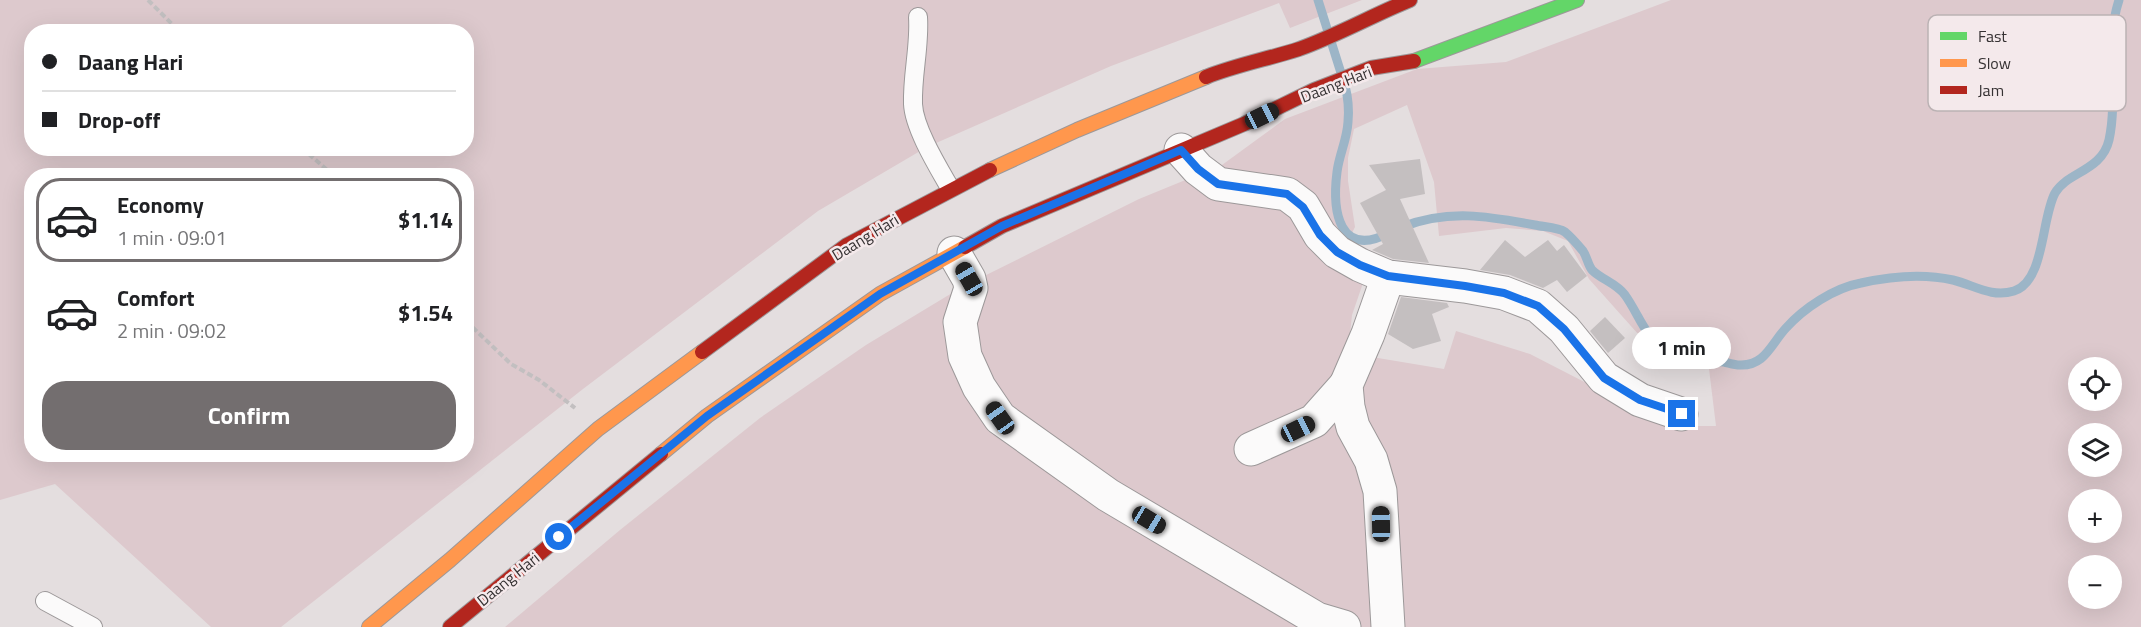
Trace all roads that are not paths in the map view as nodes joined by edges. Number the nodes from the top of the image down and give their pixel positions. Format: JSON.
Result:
{"nodes":[{"id":1,"x":1410,"y":0,"type":"edge"},
{"id":2,"x":1577,"y":0,"type":"edge"},
{"id":3,"x":918,"y":17,"type":"dead end"},
{"id":4,"x":1181,"y":150,"type":"junction"},
{"id":5,"x":950,"y":188,"type":"junction"},
{"id":6,"x":954,"y":253,"type":"junction"},
{"id":7,"x":1388,"y":276,"type":"junction"},
{"id":8,"x":1346,"y":385,"type":"junction"},
{"id":9,"x":1682,"y":414,"type":"dead end"},
{"id":10,"x":1251,"y":449,"type":"dead end"},
{"id":11,"x":45,"y":602,"type":"dead end"},
{"id":12,"x":93,"y":627,"type":"edge"},
{"id":13,"x":369,"y":627,"type":"edge"},
{"id":14,"x":450,"y":627,"type":"edge"},
{"id":15,"x":1344,"y":627,"type":"edge"},
{"id":16,"x":1388,"y":627,"type":"edge"}],
"edges":[{"from":1,"to":5,"type":"main road","name":"Daang Hari"},
{"from":2,"to":4,"type":"main road","name":"Daang Hari"},
{"from":3,"to":5,"type":"lane"},
{"from":4,"to":6,"type":"main road","name":"Daang Hari"},
{"from":4,"to":7,"type":"street"},
{"from":5,"to":13,"type":"main road","name":"Daang Hari"},
{"from":6,"to":14,"type":"main road","name":"Daang Hari"},
{"from":6,"to":15,"type":"street"},
{"from":7,"to":8,"type":"street"},
{"from":7,"to":9,"type":"street"},
{"from":8,"to":10,"type":"street"},
{"from":8,"to":16,"type":"street"},
{"from":11,"to":12,"type":"lane"}]}
